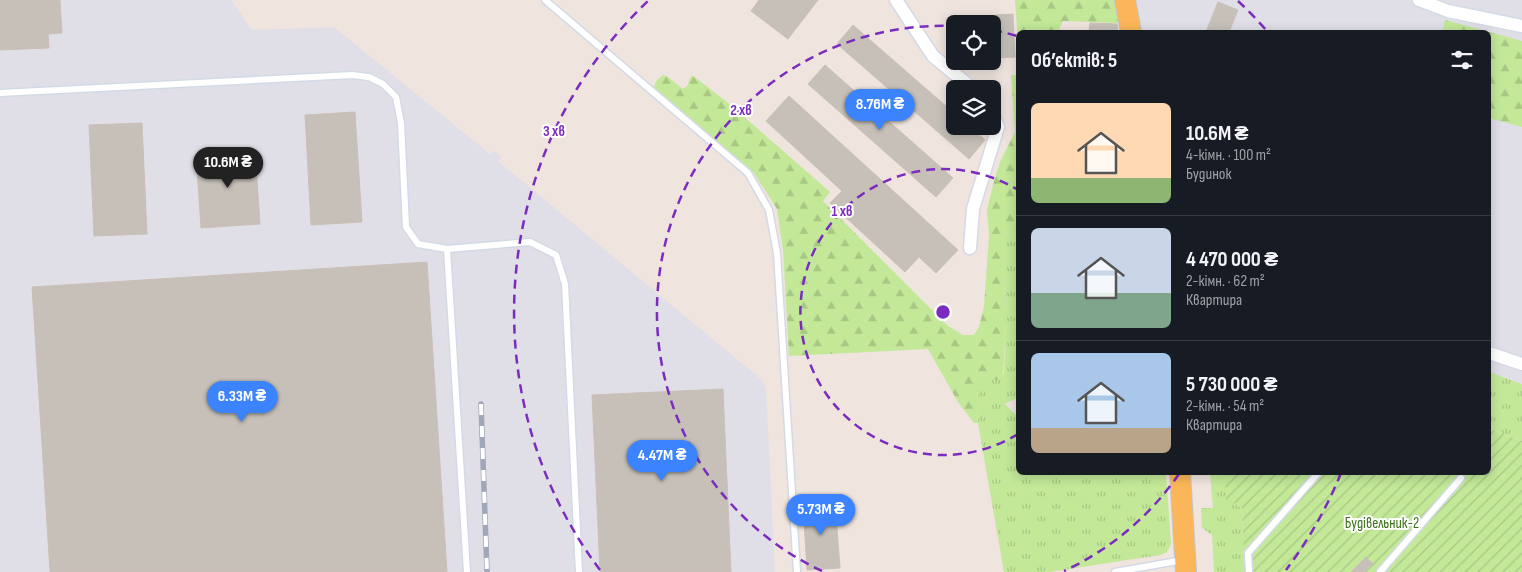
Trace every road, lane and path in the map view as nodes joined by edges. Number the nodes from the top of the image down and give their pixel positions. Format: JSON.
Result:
{"nodes":[{"id":1,"x":546,"y":0,"type":"edge"},
{"id":2,"x":896,"y":0,"type":"edge"},
{"id":3,"x":1125,"y":0,"type":"edge"},
{"id":4,"x":1419,"y":0,"type":"edge"},
{"id":5,"x":1522,"y":26,"type":"edge"},
{"id":6,"x":1131,"y":30,"type":"edge"},
{"id":7,"x":962,"y":80,"type":"edge"},
{"id":8,"x":0,"y":93,"type":"edge"},
{"id":9,"x":996,"y":135,"type":"edge"},
{"id":10,"x":970,"y":248,"type":"dead end"},
{"id":11,"x":447,"y":249,"type":"junction"},
{"id":12,"x":1491,"y":354,"type":"edge"},
{"id":13,"x":1522,"y":364,"type":"edge"},
{"id":14,"x":1180,"y":475,"type":"edge"},
{"id":15,"x":1316,"y":475,"type":"edge"},
{"id":16,"x":1461,"y":478,"type":"dead end"},
{"id":17,"x":1186,"y":566,"type":"edge"},
{"id":18,"x":467,"y":572,"type":"edge"},
{"id":19,"x":579,"y":572,"type":"edge"},
{"id":20,"x":797,"y":572,"type":"edge"},
{"id":21,"x":1118,"y":572,"type":"edge"},
{"id":22,"x":1249,"y":572,"type":"edge"},
{"id":23,"x":1380,"y":572,"type":"edge"}],
"edges":[{"from":1,"to":20,"type":"lane"},
{"from":2,"to":7,"type":"street"},
{"from":3,"to":6,"type":"main road"},
{"from":4,"to":5,"type":"street"},
{"from":8,"to":11,"type":"lane"},
{"from":9,"to":10,"type":"street"},
{"from":11,"to":18,"type":"lane"},
{"from":11,"to":19,"type":"lane"},
{"from":12,"to":13,"type":"street"},
{"from":14,"to":17,"type":"main road"},
{"from":15,"to":22,"type":"lane"},
{"from":16,"to":23,"type":"lane"},
{"from":17,"to":21,"type":"lane"}]}
